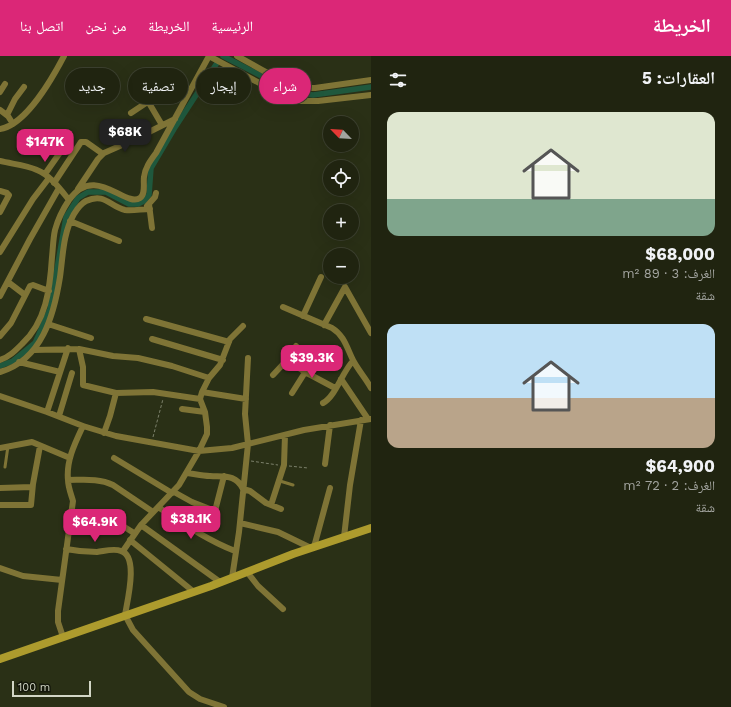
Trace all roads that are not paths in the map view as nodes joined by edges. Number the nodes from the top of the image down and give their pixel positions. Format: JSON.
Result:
{"nodes":[{"id":1,"x":64,"y":56,"type":"edge"},
{"id":2,"x":209,"y":56,"type":"edge"},
{"id":3,"x":237,"y":56,"type":"edge"},
{"id":4,"x":371,"y":80,"type":"edge"},
{"id":5,"x":5,"y":84,"type":"dead end"},
{"id":6,"x":24,"y":88,"type":"dead end"},
{"id":7,"x":0,"y":92,"type":"edge"},
{"id":8,"x":371,"y":95,"type":"edge"},
{"id":9,"x":0,"y":110,"type":"edge"},
{"id":10,"x":131,"y":113,"type":"dead end"},
{"id":11,"x":7,"y":115,"type":"junction"},
{"id":12,"x":175,"y":119,"type":"junction"},
{"id":13,"x":13,"y":124,"type":"junction"},
{"id":14,"x":160,"y":126,"type":"junction"},
{"id":15,"x":0,"y":129,"type":"edge"},
{"id":16,"x":164,"y":138,"type":"junction"},
{"id":17,"x":66,"y":144,"type":"dead end"},
{"id":18,"x":103,"y":154,"type":"junction"},
{"id":19,"x":0,"y":162,"type":"edge"},
{"id":20,"x":47,"y":176,"type":"junction"},
{"id":21,"x":57,"y":186,"type":"junction"},
{"id":22,"x":78,"y":190,"type":"junction"},
{"id":23,"x":0,"y":191,"type":"edge"},
{"id":24,"x":156,"y":193,"type":"dead end"},
{"id":25,"x":69,"y":200,"type":"junction"},
{"id":26,"x":149,"y":207,"type":"junction"},
{"id":27,"x":0,"y":212,"type":"edge"},
{"id":28,"x":70,"y":221,"type":"junction"},
{"id":29,"x":152,"y":228,"type":"dead end"},
{"id":30,"x":119,"y":241,"type":"dead end"},
{"id":31,"x":0,"y":252,"type":"edge"},
{"id":32,"x":321,"y":277,"type":"dead end"},
{"id":33,"x":0,"y":281,"type":"edge"},
{"id":34,"x":7,"y":284,"type":"junction"},
{"id":35,"x":49,"y":291,"type":"junction"},
{"id":36,"x":26,"y":295,"type":"junction"},
{"id":37,"x":0,"y":296,"type":"edge"},
{"id":38,"x":283,"y":307,"type":"dead end"},
{"id":39,"x":303,"y":316,"type":"junction"},
{"id":40,"x":146,"y":319,"type":"dead end"},
{"id":41,"x":48,"y":324,"type":"junction"},
{"id":42,"x":324,"y":325,"type":"junction"},
{"id":43,"x":243,"y":326,"type":"dead end"},
{"id":44,"x":371,"y":333,"type":"edge"},
{"id":45,"x":0,"y":336,"type":"edge"},
{"id":46,"x":91,"y":338,"type":"dead end"},
{"id":47,"x":152,"y":339,"type":"dead end"},
{"id":48,"x":229,"y":342,"type":"junction"},
{"id":49,"x":296,"y":346,"type":"dead end"},
{"id":50,"x":68,"y":348,"type":"junction"},
{"id":51,"x":79,"y":349,"type":"junction"},
{"id":52,"x":34,"y":350,"type":"junction"},
{"id":53,"x":316,"y":355,"type":"dead end"},
{"id":54,"x":248,"y":358,"type":"dead end"},
{"id":55,"x":0,"y":360,"type":"edge"},
{"id":56,"x":223,"y":360,"type":"junction"},
{"id":57,"x":287,"y":360,"type":"junction"},
{"id":58,"x":353,"y":361,"type":"junction"},
{"id":59,"x":19,"y":362,"type":"junction"},
{"id":60,"x":0,"y":372,"type":"edge"},
{"id":61,"x":60,"y":372,"type":"junction"},
{"id":62,"x":72,"y":372,"type":"dead end"},
{"id":63,"x":305,"y":372,"type":"junction"},
{"id":64,"x":273,"y":375,"type":"dead end"},
{"id":65,"x":208,"y":378,"type":"junction"},
{"id":66,"x":341,"y":379,"type":"junction"},
{"id":67,"x":335,"y":388,"type":"junction"},
{"id":68,"x":371,"y":388,"type":"edge"},
{"id":69,"x":116,"y":392,"type":"junction"},
{"id":70,"x":202,"y":392,"type":"junction"},
{"id":71,"x":292,"y":393,"type":"dead end"},
{"id":72,"x":0,"y":396,"type":"edge"},
{"id":73,"x":200,"y":399,"type":"junction"},
{"id":74,"x":246,"y":399,"type":"junction"},
{"id":75,"x":323,"y":402,"type":"dead end"},
{"id":76,"x":182,"y":409,"type":"dead end"},
{"id":77,"x":47,"y":412,"type":"junction"},
{"id":78,"x":205,"y":412,"type":"junction"},
{"id":79,"x":59,"y":416,"type":"junction"},
{"id":80,"x":367,"y":419,"type":"edge"},
{"id":81,"x":330,"y":425,"type":"junction"},
{"id":82,"x":83,"y":426,"type":"junction"},
{"id":83,"x":104,"y":433,"type":"junction"},
{"id":84,"x":285,"y":434,"type":"junction"},
{"id":85,"x":248,"y":444,"type":"junction"},
{"id":86,"x":8,"y":446,"type":"junction"},
{"id":87,"x":40,"y":446,"type":"junction"},
{"id":88,"x":0,"y":448,"type":"edge"},
{"id":89,"x":199,"y":451,"type":"junction"},
{"id":90,"x":70,"y":458,"type":"junction"},
{"id":91,"x":114,"y":458,"type":"dead end"},
{"id":92,"x":325,"y":464,"type":"dead end"},
{"id":93,"x":5,"y":467,"type":"dead end"},
{"id":94,"x":187,"y":473,"type":"junction"},
{"id":95,"x":224,"y":476,"type":"junction"},
{"id":96,"x":68,"y":480,"type":"junction"},
{"id":97,"x":280,"y":481,"type":"junction"},
{"id":98,"x":292,"y":485,"type":"dead end"},
{"id":99,"x":32,"y":487,"type":"junction"},
{"id":100,"x":0,"y":488,"type":"edge"},
{"id":101,"x":330,"y":488,"type":"dead end"},
{"id":102,"x":243,"y":489,"type":"junction"},
{"id":103,"x":173,"y":493,"type":"junction"},
{"id":104,"x":0,"y":505,"type":"edge"},
{"id":105,"x":271,"y":505,"type":"junction"},
{"id":106,"x":158,"y":507,"type":"junction"},
{"id":107,"x":281,"y":509,"type":"dead end"},
{"id":108,"x":153,"y":512,"type":"junction"},
{"id":109,"x":110,"y":518,"type":"dead end"},
{"id":110,"x":240,"y":523,"type":"junction"},
{"id":111,"x":141,"y":525,"type":"junction"},
{"id":112,"x":371,"y":528,"type":"edge"},
{"id":113,"x":134,"y":534,"type":"junction"},
{"id":114,"x":344,"y":537,"type":"junction"},
{"id":115,"x":130,"y":540,"type":"junction"},
{"id":116,"x":312,"y":548,"type":"junction"},
{"id":117,"x":66,"y":549,"type":"junction"},
{"id":118,"x":123,"y":551,"type":"junction"},
{"id":119,"x":235,"y":551,"type":"junction"},
{"id":120,"x":0,"y":568,"type":"edge"},
{"id":121,"x":247,"y":572,"type":"junction"},
{"id":122,"x":232,"y":578,"type":"junction"},
{"id":123,"x":62,"y":580,"type":"junction"},
{"id":124,"x":220,"y":582,"type":"junction"},
{"id":125,"x":194,"y":592,"type":"junction"},
{"id":126,"x":283,"y":609,"type":"dead end"},
{"id":127,"x":125,"y":616,"type":"junction"},
{"id":128,"x":63,"y":637,"type":"junction"},
{"id":129,"x":0,"y":659,"type":"edge"},
{"id":130,"x":224,"y":707,"type":"edge"}],
"edges":[{"from":1,"to":13,"type":"street"},
{"from":2,"to":8,"type":"street"},
{"from":2,"to":12,"type":"street"},
{"from":3,"to":4,"type":"street"},
{"from":5,"to":7,"type":"street"},
{"from":6,"to":11,"type":"street"},
{"from":9,"to":11,"type":"street"},
{"from":10,"to":14,"type":"street"},
{"from":11,"to":13,"type":"street"},
{"from":12,"to":14,"type":"street"},
{"from":12,"to":16,"type":"street"},
{"from":13,"to":15,"type":"street"},
{"from":14,"to":16,"type":"street"},
{"from":14,"to":18,"type":"street"},
{"from":16,"to":22,"type":"street"},
{"from":17,"to":20,"type":"street"},
{"from":18,"to":21,"type":"street"},
{"from":18,"to":22,"type":"street"},
{"from":19,"to":20,"type":"street"},
{"from":20,"to":21,"type":"street"},
{"from":20,"to":31,"type":"street"},
{"from":21,"to":25,"type":"street"},
{"from":21,"to":34,"type":"street"},
{"from":22,"to":25,"type":"street"},
{"from":23,"to":27,"type":"street"},
{"from":24,"to":26,"type":"street"},
{"from":25,"to":35,"type":"street"},
{"from":26,"to":28,"type":"street"},
{"from":26,"to":29,"type":"street"},
{"from":28,"to":30,"type":"street"},
{"from":28,"to":41,"type":"street"},
{"from":32,"to":39,"type":"street"},
{"from":33,"to":34,"type":"street"},
{"from":34,"to":36,"type":"street"},
{"from":34,"to":37,"type":"street"},
{"from":35,"to":36,"type":"street"},
{"from":35,"to":55,"type":"street"},
{"from":36,"to":45,"type":"street"},
{"from":38,"to":39,"type":"street"},
{"from":39,"to":42,"type":"street"},
{"from":40,"to":48,"type":"street"},
{"from":41,"to":46,"type":"street"},
{"from":41,"to":52,"type":"street"},
{"from":42,"to":44,"type":"street"},
{"from":42,"to":58,"type":"street"},
{"from":43,"to":48,"type":"street"},
{"from":47,"to":56,"type":"street"},
{"from":48,"to":56,"type":"street"},
{"from":49,"to":57,"type":"street"},
{"from":50,"to":51,"type":"street"},
{"from":50,"to":52,"type":"street"},
{"from":50,"to":61,"type":"street"},
{"from":51,"to":65,"type":"street"},
{"from":51,"to":69,"type":"street"},
{"from":52,"to":59,"type":"street"},
{"from":53,"to":63,"type":"street"},
{"from":54,"to":74,"type":"street"},
{"from":56,"to":65,"type":"street"},
{"from":57,"to":63,"type":"street"},
{"from":57,"to":64,"type":"street"},
{"from":58,"to":66,"type":"street"},
{"from":58,"to":68,"type":"street"},
{"from":59,"to":60,"type":"street"},
{"from":59,"to":61,"type":"street"},
{"from":61,"to":77,"type":"street"},
{"from":62,"to":79,"type":"street"},
{"from":63,"to":67,"type":"street"},
{"from":63,"to":71,"type":"street"},
{"from":65,"to":70,"type":"street"},
{"from":66,"to":67,"type":"street"},
{"from":66,"to":80,"type":"street"},
{"from":67,"to":75,"type":"street"},
{"from":69,"to":73,"type":"street"},
{"from":69,"to":83,"type":"street"},
{"from":70,"to":73,"type":"street"},
{"from":70,"to":74,"type":"street"},
{"from":72,"to":77,"type":"street"},
{"from":73,"to":78,"type":"street"},
{"from":74,"to":85,"type":"street"},
{"from":76,"to":78,"type":"street"},
{"from":77,"to":79,"type":"street"},
{"from":78,"to":89,"type":"street"},
{"from":79,"to":82,"type":"street"},
{"from":80,"to":81,"type":"street"},
{"from":80,"to":114,"type":"street"},
{"from":81,"to":84,"type":"street"},
{"from":81,"to":92,"type":"street"},
{"from":82,"to":83,"type":"street"},
{"from":82,"to":90,"type":"street"},
{"from":83,"to":89,"type":"street"},
{"from":84,"to":85,"type":"street"},
{"from":84,"to":97,"type":"street"},
{"from":85,"to":89,"type":"street"},
{"from":85,"to":102,"type":"street"},
{"from":86,"to":87,"type":"street"},
{"from":86,"to":88,"type":"street"},
{"from":86,"to":93,"type":"lane"},
{"from":87,"to":90,"type":"street"},
{"from":87,"to":99,"type":"street"},
{"from":89,"to":94,"type":"street"},
{"from":90,"to":96,"type":"street"},
{"from":91,"to":103,"type":"street"},
{"from":94,"to":95,"type":"street"},
{"from":94,"to":103,"type":"street"},
{"from":95,"to":102,"type":"street"},
{"from":95,"to":103,"type":"street"},
{"from":96,"to":108,"type":"street"},
{"from":96,"to":117,"type":"street"},
{"from":97,"to":98,"type":"lane"},
{"from":97,"to":105,"type":"street"},
{"from":99,"to":100,"type":"street"},
{"from":99,"to":104,"type":"street"},
{"from":101,"to":116,"type":"street"},
{"from":102,"to":105,"type":"street"},
{"from":102,"to":110,"type":"street"},
{"from":103,"to":106,"type":"street"},
{"from":105,"to":107,"type":"street"},
{"from":106,"to":108,"type":"street"},
{"from":106,"to":119,"type":"street"},
{"from":108,"to":111,"type":"street"},
{"from":109,"to":113,"type":"street"},
{"from":110,"to":116,"type":"street"},
{"from":110,"to":119,"type":"street"},
{"from":111,"to":113,"type":"street"},
{"from":111,"to":124,"type":"street"},
{"from":112,"to":114,"type":"main road"},
{"from":113,"to":115,"type":"street"},
{"from":114,"to":116,"type":"main road"},
{"from":115,"to":118,"type":"street"},
{"from":115,"to":125,"type":"street"},
{"from":116,"to":121,"type":"main road"},
{"from":117,"to":118,"type":"street"},
{"from":117,"to":123,"type":"street"},
{"from":118,"to":127,"type":"street"},
{"from":119,"to":122,"type":"street"},
{"from":120,"to":123,"type":"street"},
{"from":121,"to":122,"type":"main road"},
{"from":121,"to":126,"type":"street"},
{"from":122,"to":124,"type":"main road"},
{"from":123,"to":128,"type":"street"},
{"from":124,"to":125,"type":"main road"},
{"from":125,"to":127,"type":"main road"},
{"from":127,"to":128,"type":"main road"},
{"from":127,"to":130,"type":"street"},
{"from":128,"to":129,"type":"main road"}]}
